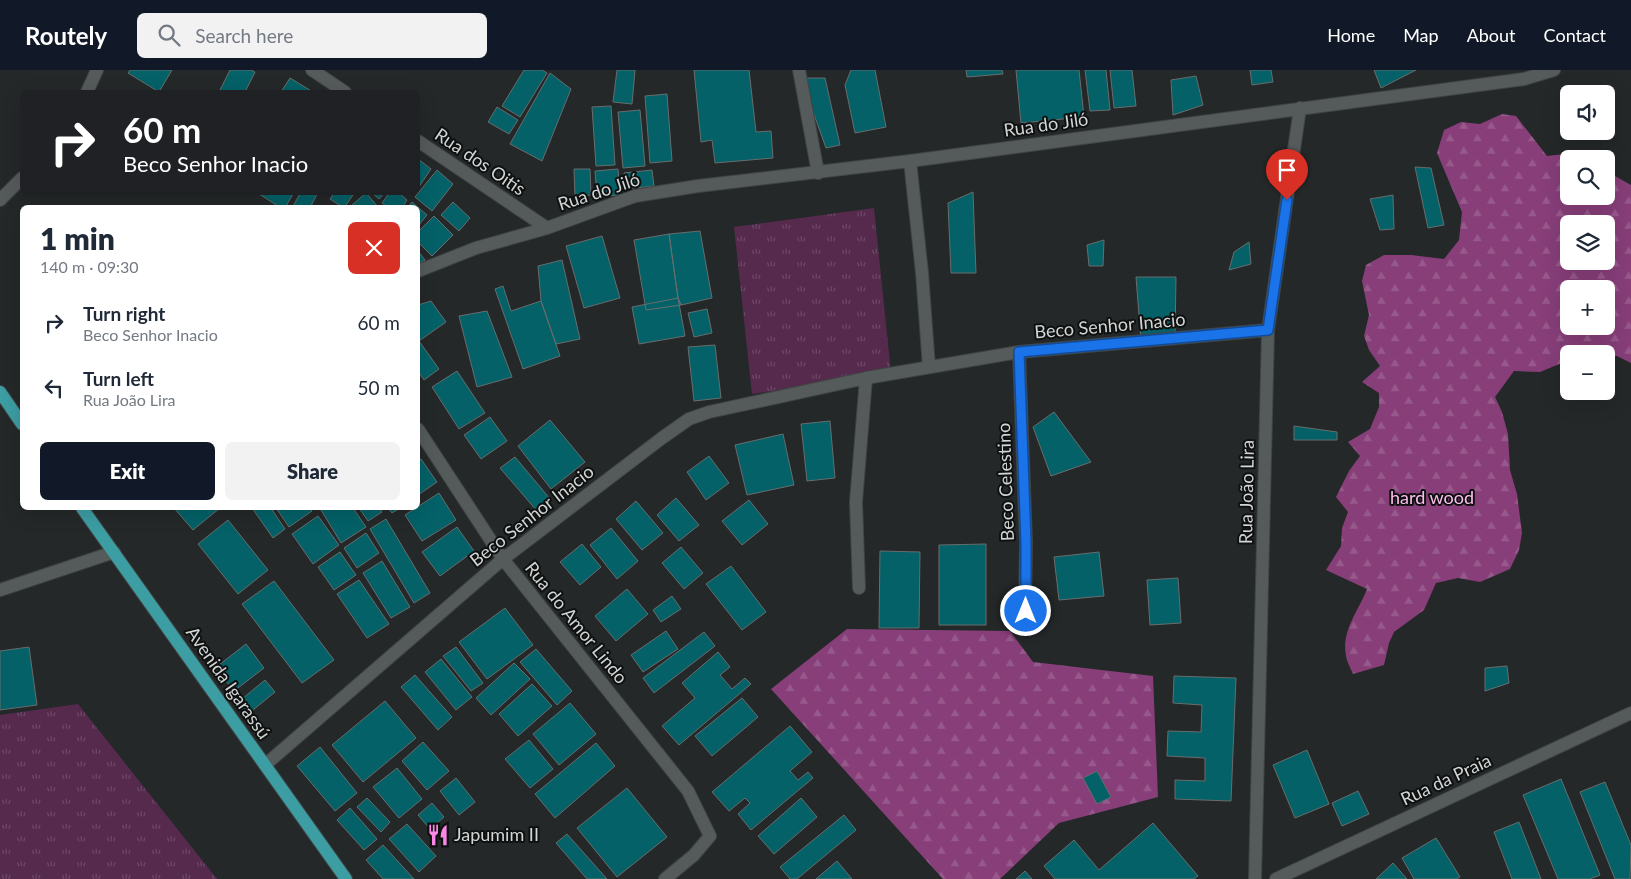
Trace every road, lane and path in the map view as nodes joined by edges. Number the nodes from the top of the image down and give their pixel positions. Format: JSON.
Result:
{"nodes":[{"id":1,"x":97,"y":70,"type":"edge"},
{"id":2,"x":312,"y":70,"type":"edge"},
{"id":3,"x":799,"y":70,"type":"edge"},
{"id":4,"x":1554,"y":70,"type":"edge"},
{"id":5,"x":88,"y":90,"type":"edge"},
{"id":6,"x":342,"y":90,"type":"edge"},
{"id":7,"x":1300,"y":108,"type":"junction"},
{"id":8,"x":420,"y":142,"type":"edge"},
{"id":9,"x":910,"y":161,"type":"junction"},
{"id":10,"x":818,"y":173,"type":"junction"},
{"id":11,"x":20,"y":180,"type":"edge"},
{"id":12,"x":0,"y":200,"type":"edge"},
{"id":13,"x":547,"y":228,"type":"junction"},
{"id":14,"x":420,"y":270,"type":"edge"},
{"id":15,"x":1268,"y":330,"type":"junction"},
{"id":16,"x":1019,"y":352,"type":"junction"},
{"id":17,"x":928,"y":367,"type":"junction"},
{"id":18,"x":866,"y":378,"type":"junction"},
{"id":19,"x":0,"y":392,"type":"edge"},
{"id":20,"x":20,"y":421,"type":"edge"},
{"id":21,"x":420,"y":432,"type":"edge"},
{"id":22,"x":83,"y":510,"type":"edge"},
{"id":23,"x":114,"y":552,"type":"junction"},
{"id":24,"x":503,"y":559,"type":"junction"},
{"id":25,"x":860,"y":588,"type":"dead end"},
{"id":26,"x":0,"y":590,"type":"edge"},
{"id":27,"x":1026,"y":611,"type":"dead end"},
{"id":28,"x":1631,"y":713,"type":"edge"},
{"id":29,"x":265,"y":765,"type":"junction"},
{"id":30,"x":346,"y":879,"type":"edge"},
{"id":31,"x":665,"y":879,"type":"edge"},
{"id":32,"x":1255,"y":879,"type":"edge"},
{"id":33,"x":1276,"y":879,"type":"edge"}],
"edges":[{"from":1,"to":5,"type":"street"},
{"from":2,"to":6,"type":"street"},
{"from":3,"to":10,"type":"street"},
{"from":4,"to":7,"type":"street","name":"Rua do Jiló"},
{"from":7,"to":9,"type":"street","name":"Rua do Jiló"},
{"from":7,"to":15,"type":"street","name":"Rua João Lira"},
{"from":8,"to":13,"type":"street","name":"Rua dos Oitis"},
{"from":9,"to":10,"type":"street","name":"Rua do Jiló"},
{"from":9,"to":17,"type":"street"},
{"from":10,"to":13,"type":"street","name":"Rua do Jiló"},
{"from":11,"to":12,"type":"street"},
{"from":13,"to":14,"type":"street","name":"Rua do Jiló"},
{"from":15,"to":16,"type":"street","name":"Beco Senhor Inacio"},
{"from":15,"to":32,"type":"street","name":"Rua João Lira"},
{"from":16,"to":17,"type":"street","name":"Beco Senhor Inacio"},
{"from":16,"to":27,"type":"street","name":"Beco Celestino"},
{"from":17,"to":18,"type":"street","name":"Beco Senhor Inacio"},
{"from":18,"to":24,"type":"street","name":"Beco Senhor Inacio"},
{"from":18,"to":25,"type":"street"},
{"from":19,"to":20,"type":"main road"},
{"from":21,"to":24,"type":"street","name":"Rua do Amor Lindo"},
{"from":22,"to":23,"type":"main road","name":"Avenida Igarassú"},
{"from":23,"to":26,"type":"street"},
{"from":23,"to":29,"type":"main road","name":"Avenida Igarassú"},
{"from":24,"to":29,"type":"street","name":"Beco Senhor Inacio"},
{"from":24,"to":31,"type":"street","name":"Rua do Amor Lindo"},
{"from":28,"to":33,"type":"street","name":"Rua da Praia"},
{"from":29,"to":30,"type":"main road","name":"Avenida Igarassú"}]}
